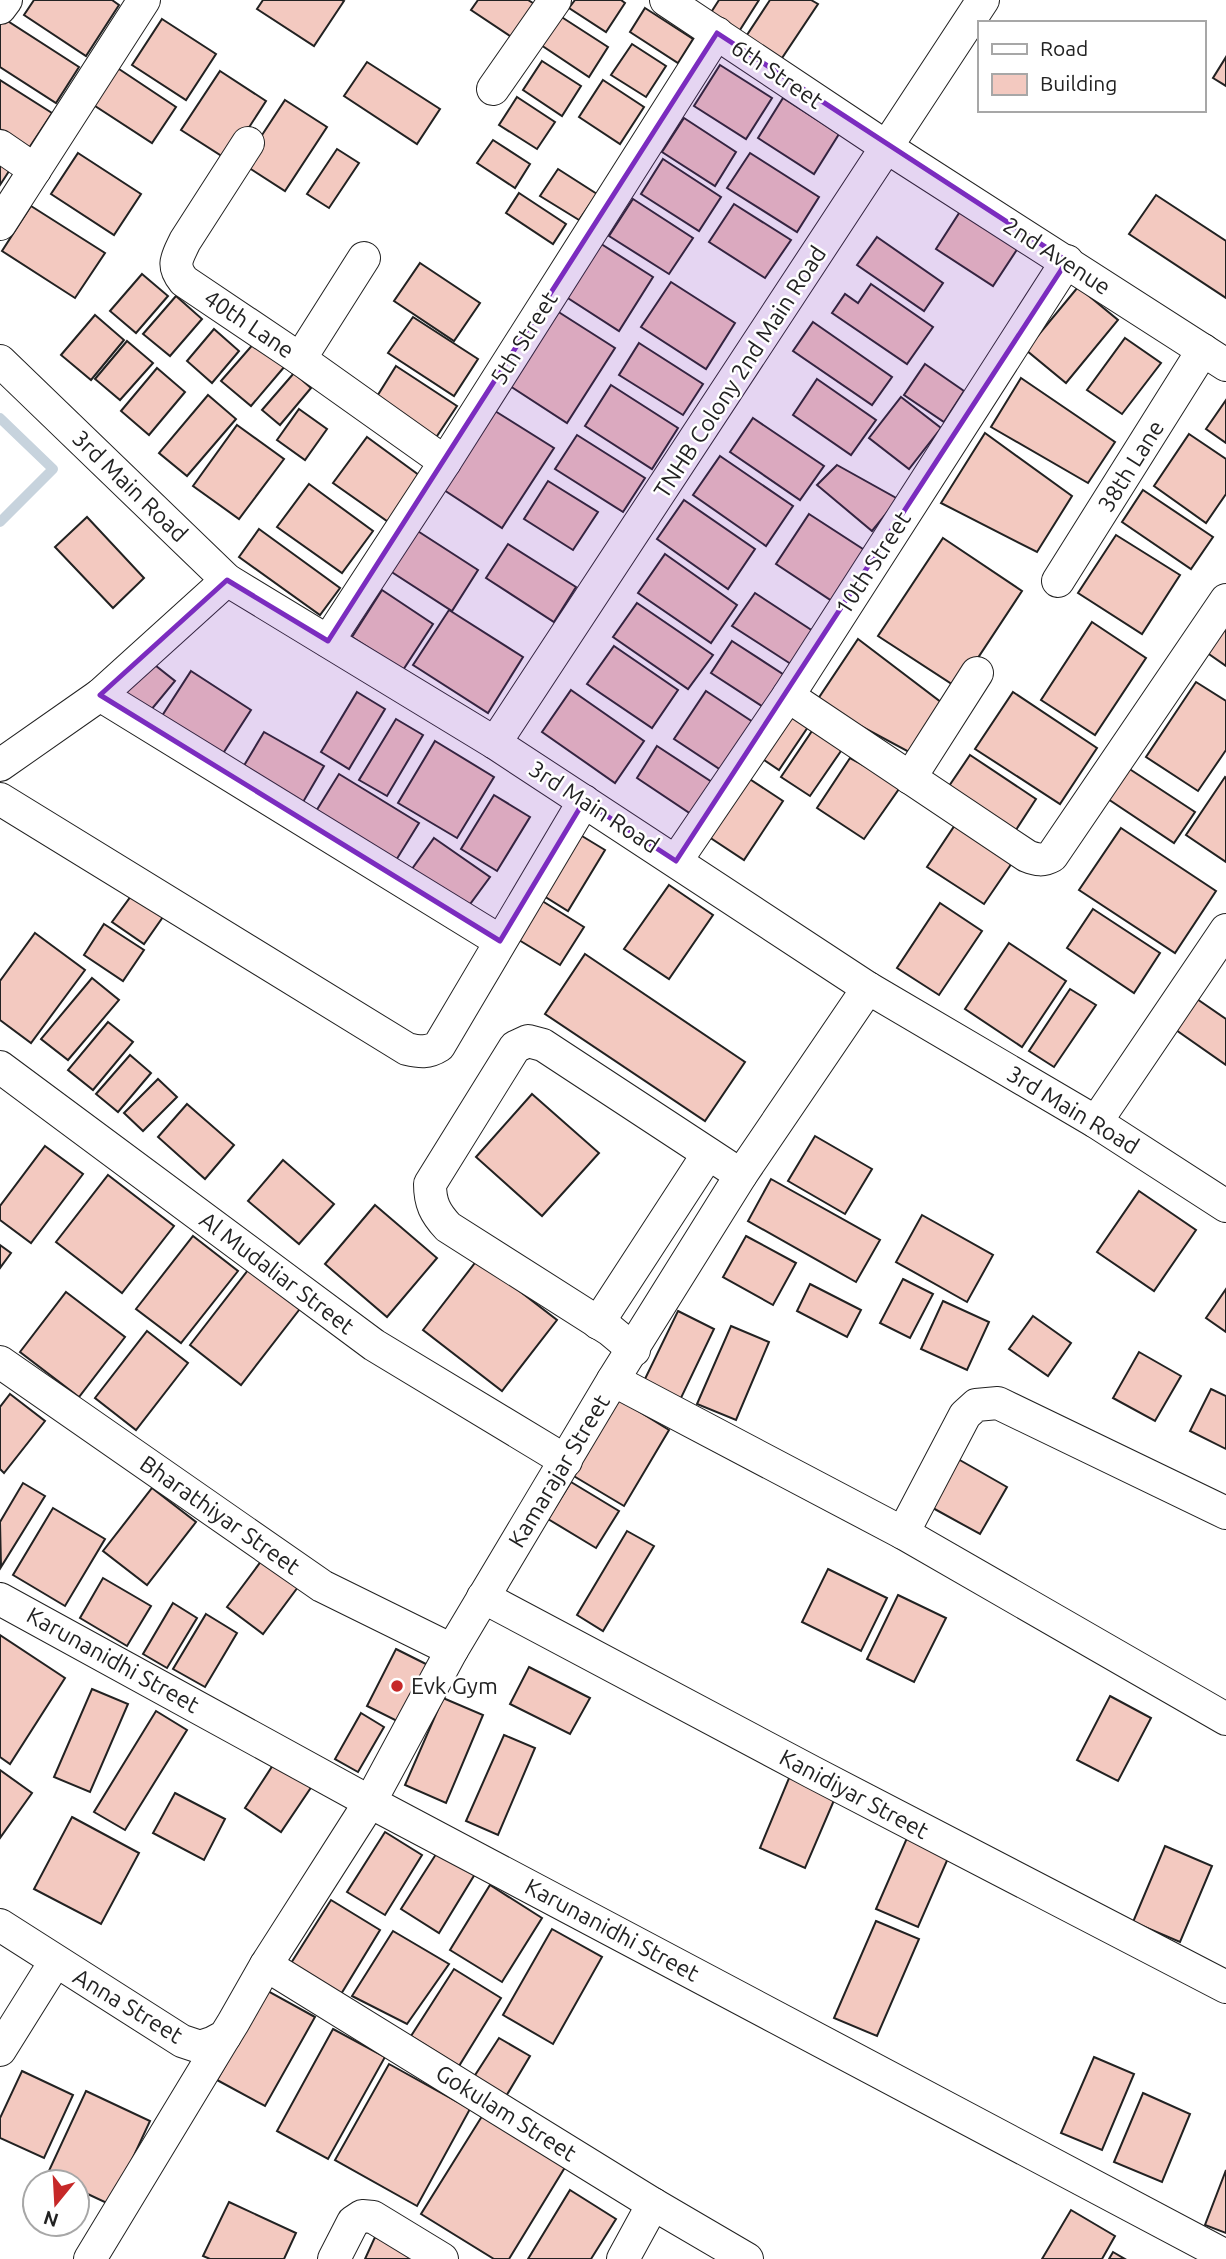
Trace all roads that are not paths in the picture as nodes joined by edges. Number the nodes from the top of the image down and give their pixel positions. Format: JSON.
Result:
{"nodes":[{"id":1,"x":6,"y":0,"type":"edge"},
{"id":2,"x":144,"y":0,"type":"edge"},
{"id":3,"x":555,"y":0,"type":"edge"},
{"id":4,"x":666,"y":0,"type":"edge"},
{"id":5,"x":983,"y":0,"type":"edge"},
{"id":6,"x":0,"y":8,"type":"edge"},
{"id":7,"x":717,"y":33,"type":"junction"},
{"id":8,"x":493,"y":89,"type":"dead end"},
{"id":9,"x":248,"y":143,"type":"dead end"},
{"id":10,"x":0,"y":146,"type":"edge"},
{"id":11,"x":888,"y":148,"type":"junction"},
{"id":12,"x":35,"y":170,"type":"junction"},
{"id":13,"x":0,"y":224,"type":"edge"},
{"id":14,"x":365,"y":258,"type":"dead end"},
{"id":15,"x":1067,"y":261,"type":"junction"},
{"id":16,"x":1215,"y":357,"type":"edge"},
{"id":17,"x":300,"y":359,"type":"junction"},
{"id":18,"x":0,"y":361,"type":"edge"},
{"id":19,"x":445,"y":463,"type":"junction"},
{"id":20,"x":227,"y":580,"type":"junction"},
{"id":21,"x":1058,"y":581,"type":"dead end"},
{"id":22,"x":1226,"y":600,"type":"edge"},
{"id":23,"x":328,"y":641,"type":"junction"},
{"id":24,"x":977,"y":673,"type":"dead end"},
{"id":25,"x":100,"y":695,"type":"junction"},
{"id":26,"x":788,"y":696,"type":"junction"},
{"id":27,"x":495,"y":743,"type":"junction"},
{"id":28,"x":0,"y":765,"type":"edge"},
{"id":29,"x":910,"y":778,"type":"junction"},
{"id":30,"x":0,"y":799,"type":"edge"},
{"id":31,"x":584,"y":801,"type":"junction"},
{"id":32,"x":676,"y":861,"type":"junction"},
{"id":33,"x":1226,"y":930,"type":"edge"},
{"id":34,"x":500,"y":941,"type":"junction"},
{"id":35,"x":868,"y":988,"type":"junction"},
{"id":36,"x":0,"y":1068,"type":"edge"},
{"id":37,"x":1096,"y":1122,"type":"junction"},
{"id":38,"x":708,"y":1154,"type":"junction"},
{"id":39,"x":741,"y":1175,"type":"junction"},
{"id":40,"x":1226,"y":1206,"type":"edge"},
{"id":41,"x":598,"y":1324,"type":"junction"},
{"id":42,"x":634,"y":1350,"type":"junction"},
{"id":43,"x":0,"y":1362,"type":"edge"},
{"id":44,"x":614,"y":1380,"type":"junction"},
{"id":45,"x":566,"y":1461,"type":"junction"},
{"id":46,"x":1226,"y":1513,"type":"edge"},
{"id":47,"x":903,"y":1533,"type":"junction"},
{"id":48,"x":483,"y":1597,"type":"junction"},
{"id":49,"x":0,"y":1599,"type":"edge"},
{"id":50,"x":452,"y":1650,"type":"junction"},
{"id":51,"x":1226,"y":1719,"type":"edge"},
{"id":52,"x":370,"y":1802,"type":"junction"},
{"id":53,"x":0,"y":1925,"type":"edge"},
{"id":54,"x":55,"y":1962,"type":"junction"},
{"id":55,"x":267,"y":1965,"type":"junction"},
{"id":56,"x":1226,"y":1987,"type":"edge"},
{"id":57,"x":225,"y":2036,"type":"junction"},
{"id":58,"x":0,"y":2050,"type":"edge"},
{"id":59,"x":653,"y":2204,"type":"junction"},
{"id":60,"x":1226,"y":2256,"type":"edge"},
{"id":61,"x":90,"y":2259,"type":"edge"},
{"id":62,"x":334,"y":2259,"type":"edge"},
{"id":63,"x":442,"y":2259,"type":"edge"},
{"id":64,"x":624,"y":2259,"type":"edge"},
{"id":65,"x":747,"y":2259,"type":"edge"}],
"edges":[{"from":1,"to":6,"type":"street"},
{"from":2,"to":12,"type":"street"},
{"from":3,"to":8,"type":"street"},
{"from":4,"to":7,"type":"street","name":"6th Street"},
{"from":5,"to":11,"type":"street","name":"TNHB Colony 2nd Main Road"},
{"from":7,"to":11,"type":"street","name":"6th Street"},
{"from":7,"to":19,"type":"street","name":"5th Street"},
{"from":9,"to":17,"type":"street","name":"40th Lane"},
{"from":10,"to":12,"type":"street"},
{"from":11,"to":15,"type":"street","name":"2nd Avenue"},
{"from":11,"to":27,"type":"street","name":"TNHB Colony 2nd Main Road"},
{"from":12,"to":13,"type":"street"},
{"from":14,"to":17,"type":"street"},
{"from":15,"to":16,"type":"street","name":"2nd Avenue"},
{"from":15,"to":26,"type":"street","name":"10th Street"},
{"from":16,"to":21,"type":"street","name":"38th Lane"},
{"from":17,"to":19,"type":"street","name":"40th Lane"},
{"from":18,"to":20,"type":"street","name":"3rd Main Road"},
{"from":19,"to":23,"type":"street","name":"5th Street"},
{"from":20,"to":23,"type":"street","name":"3rd Main Road"},
{"from":20,"to":25,"type":"street"},
{"from":22,"to":29,"type":"street"},
{"from":23,"to":27,"type":"street","name":"3rd Main Road"},
{"from":24,"to":29,"type":"street"},
{"from":25,"to":28,"type":"street"},
{"from":25,"to":34,"type":"street"},
{"from":26,"to":29,"type":"street"},
{"from":26,"to":32,"type":"street","name":"10th Street"},
{"from":27,"to":31,"type":"street","name":"3rd Main Road"},
{"from":30,"to":34,"type":"street"},
{"from":31,"to":32,"type":"street","name":"3rd Main Road"},
{"from":31,"to":34,"type":"street"},
{"from":32,"to":35,"type":"street","name":"3rd Main Road"},
{"from":33,"to":37,"type":"street"},
{"from":35,"to":37,"type":"street","name":"3rd Main Road"},
{"from":35,"to":39,"type":"street","name":"Kamarajar Street"},
{"from":36,"to":45,"type":"street","name":"Al Mudaliar Street"},
{"from":37,"to":40,"type":"street","name":"3rd Main Road"},
{"from":38,"to":39,"type":"street"},
{"from":38,"to":41,"type":"street"},
{"from":38,"to":41,"type":"street"},
{"from":39,"to":42,"type":"street","name":"Kamarajar Street"},
{"from":41,"to":42,"type":"street"},
{"from":42,"to":44,"type":"street","name":"Kamarajar Street"},
{"from":43,"to":50,"type":"street","name":"Bharathiyar Street"},
{"from":44,"to":45,"type":"street","name":"Kamarajar Street"},
{"from":44,"to":47,"type":"street"},
{"from":45,"to":48,"type":"street","name":"Kamarajar Street"},
{"from":46,"to":47,"type":"street"},
{"from":47,"to":51,"type":"street"},
{"from":48,"to":50,"type":"street","name":"Kamarajar Street"},
{"from":48,"to":56,"type":"street","name":"Kanidiyar Street"},
{"from":49,"to":52,"type":"street","name":"Karunanidhi Street"},
{"from":50,"to":52,"type":"street","name":"Kamarajar Street"},
{"from":52,"to":55,"type":"street","name":"Kamarajar Street"},
{"from":52,"to":60,"type":"street","name":"Karunanidhi Street"},
{"from":53,"to":54,"type":"street","name":"Anna Street"},
{"from":54,"to":57,"type":"street","name":"Anna Street"},
{"from":54,"to":58,"type":"street"},
{"from":55,"to":57,"type":"street"},
{"from":55,"to":59,"type":"street","name":"Gokulam Street"},
{"from":57,"to":61,"type":"street"},
{"from":59,"to":64,"type":"street"},
{"from":59,"to":65,"type":"street","name":"Gokulam Street"},
{"from":62,"to":63,"type":"street"}]}
